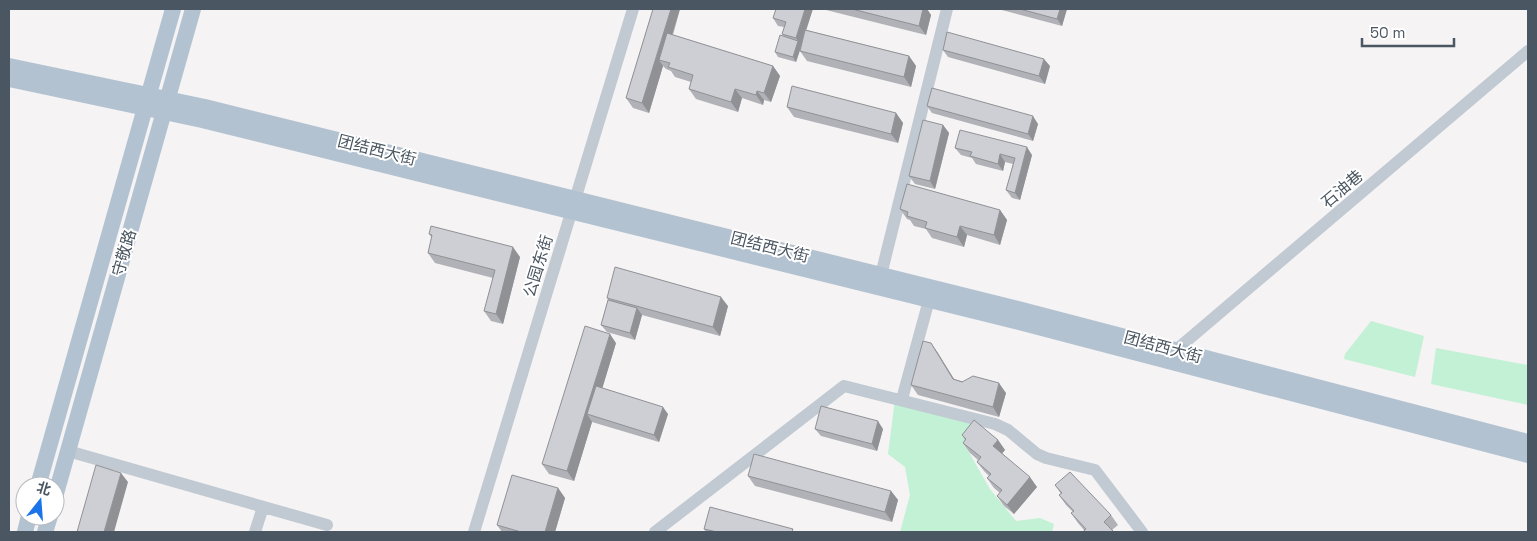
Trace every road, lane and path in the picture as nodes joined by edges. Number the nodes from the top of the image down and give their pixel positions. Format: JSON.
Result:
{"nodes":[{"id":1,"x":173,"y":9,"type":"edge"},
{"id":2,"x":193,"y":9,"type":"edge"},
{"id":3,"x":634,"y":9,"type":"edge"},
{"id":4,"x":947,"y":9,"type":"edge"},
{"id":5,"x":1528,"y":51,"type":"edge"},
{"id":6,"x":9,"y":66,"type":"edge"},
{"id":7,"x":9,"y":79,"type":"edge"},
{"id":8,"x":147,"y":101,"type":"junction"},
{"id":9,"x":166,"y":105,"type":"junction"},
{"id":10,"x":574,"y":205,"type":"junction"},
{"id":11,"x":881,"y":275,"type":"junction"},
{"id":12,"x":929,"y":300,"type":"junction"},
{"id":13,"x":1176,"y":350,"type":"junction"},
{"id":14,"x":902,"y":399,"type":"junction"},
{"id":15,"x":1528,"y":442,"type":"edge"},
{"id":16,"x":68,"y":451,"type":"junction"},
{"id":17,"x":1528,"y":454,"type":"edge"},
{"id":18,"x":41,"y":476,"type":"edge"},
{"id":19,"x":61,"y":476,"type":"edge"},
{"id":20,"x":263,"y":506,"type":"junction"},
{"id":21,"x":327,"y":525,"type":"dead end"},
{"id":22,"x":255,"y":532,"type":"edge"},
{"id":23,"x":474,"y":532,"type":"edge"},
{"id":24,"x":655,"y":532,"type":"edge"},
{"id":25,"x":1142,"y":532,"type":"edge"}],
"edges":[{"from":1,"to":8,"type":"main road","name":"守敬路"},
{"from":2,"to":9,"type":"main road","name":"守敬路"},
{"from":3,"to":10,"type":"street","name":"公园东街"},
{"from":4,"to":11,"type":"street"},
{"from":5,"to":13,"type":"street","name":"石油巷"},
{"from":6,"to":8,"type":"main road","name":"团结西大街"},
{"from":7,"to":8,"type":"main road","name":"团结西大街"},
{"from":8,"to":9,"type":"main road","name":"团结西大街"},
{"from":8,"to":18,"type":"main road","name":"守敬路"},
{"from":9,"to":10,"type":"main road","name":"团结西大街"},
{"from":9,"to":16,"type":"main road","name":"守敬路"},
{"from":10,"to":11,"type":"main road","name":"团结西大街"},
{"from":10,"to":12,"type":"main road","name":"团结西大街"},
{"from":10,"to":23,"type":"street","name":"公园东街"},
{"from":11,"to":13,"type":"main road","name":"团结西大街"},
{"from":12,"to":14,"type":"street"},
{"from":12,"to":17,"type":"main road","name":"团结西大街"},
{"from":13,"to":15,"type":"main road","name":"团结西大街"},
{"from":14,"to":24,"type":"street"},
{"from":14,"to":25,"type":"street"},
{"from":16,"to":19,"type":"main road","name":"守敬路"},
{"from":16,"to":20,"type":"street"},
{"from":20,"to":21,"type":"street"},
{"from":20,"to":22,"type":"street"}]}
